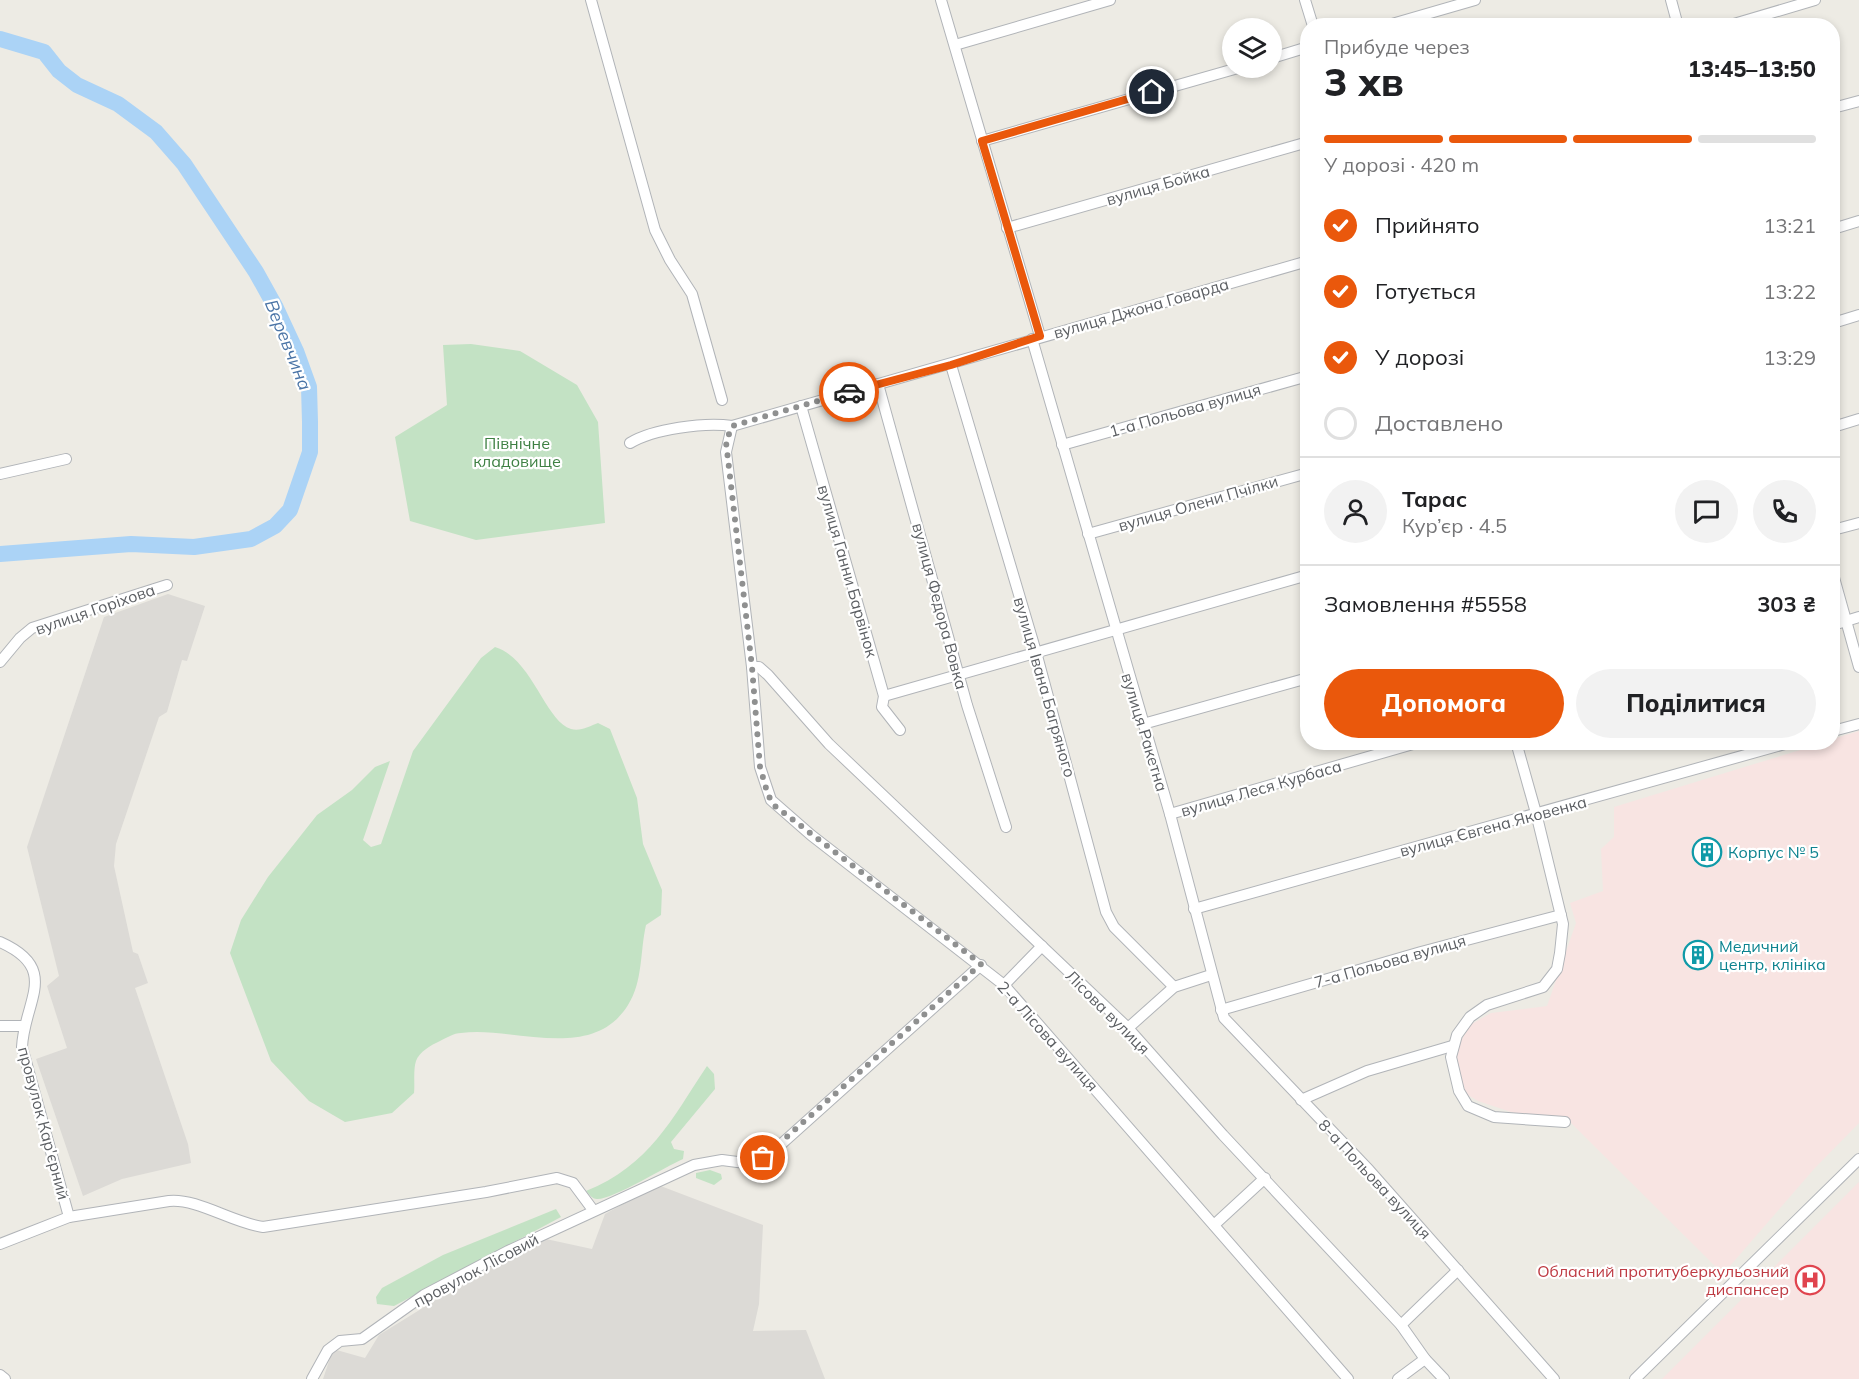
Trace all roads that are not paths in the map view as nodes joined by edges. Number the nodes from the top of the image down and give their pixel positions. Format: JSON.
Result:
{"nodes":[{"id":1,"x":591,"y":0,"type":"edge"},
{"id":2,"x":941,"y":0,"type":"edge"},
{"id":3,"x":1110,"y":0,"type":"edge"},
{"id":4,"x":1305,"y":0,"type":"edge"},
{"id":5,"x":1475,"y":0,"type":"edge"},
{"id":6,"x":1671,"y":0,"type":"edge"},
{"id":7,"x":1815,"y":0,"type":"edge"},
{"id":8,"x":1311,"y":18,"type":"edge"},
{"id":9,"x":1413,"y":18,"type":"edge"},
{"id":10,"x":1676,"y":18,"type":"edge"},
{"id":11,"x":1754,"y":18,"type":"edge"},
{"id":12,"x":955,"y":45,"type":"junction"},
{"id":13,"x":1300,"y":49,"type":"edge"},
{"id":14,"x":1282,"y":55,"type":"edge"},
{"id":15,"x":1222,"y":73,"type":"edge"},
{"id":16,"x":1859,"y":101,"type":"edge"},
{"id":17,"x":1840,"y":106,"type":"edge"},
{"id":18,"x":982,"y":141,"type":"junction"},
{"id":19,"x":1300,"y":143,"type":"edge"},
{"id":20,"x":1859,"y":221,"type":"edge"},
{"id":21,"x":1840,"y":227,"type":"edge"},
{"id":22,"x":1007,"y":228,"type":"junction"},
{"id":23,"x":1300,"y":263,"type":"edge"},
{"id":24,"x":1859,"y":315,"type":"edge"},
{"id":25,"x":1840,"y":321,"type":"edge"},
{"id":26,"x":1036,"y":338,"type":"junction"},
{"id":27,"x":951,"y":365,"type":"junction"},
{"id":28,"x":1300,"y":378,"type":"edge"},
{"id":29,"x":878,"y":384,"type":"junction"},
{"id":30,"x":722,"y":400,"type":"dead end"},
{"id":31,"x":801,"y":406,"type":"junction"},
{"id":32,"x":1859,"y":419,"type":"edge"},
{"id":33,"x":1840,"y":425,"type":"edge"},
{"id":34,"x":732,"y":426,"type":"junction"},
{"id":35,"x":630,"y":443,"type":"dead end"},
{"id":36,"x":1062,"y":445,"type":"junction"},
{"id":37,"x":66,"y":459,"type":"dead end"},
{"id":38,"x":0,"y":474,"type":"edge"},
{"id":39,"x":1300,"y":474,"type":"edge"},
{"id":40,"x":1859,"y":523,"type":"edge"},
{"id":41,"x":1840,"y":528,"type":"edge"},
{"id":42,"x":1088,"y":534,"type":"junction"},
{"id":43,"x":1300,"y":577,"type":"edge"},
{"id":44,"x":167,"y":585,"type":"dead end"},
{"id":45,"x":1840,"y":599,"type":"edge"},
{"id":46,"x":1859,"y":617,"type":"edge"},
{"id":47,"x":1846,"y":621,"type":"junction"},
{"id":48,"x":1840,"y":623,"type":"edge"},
{"id":49,"x":1116,"y":630,"type":"junction"},
{"id":50,"x":1036,"y":652,"type":"junction"},
{"id":51,"x":0,"y":662,"type":"edge"},
{"id":52,"x":1859,"y":666,"type":"edge"},
{"id":53,"x":752,"y":667,"type":"junction"},
{"id":54,"x":959,"y":675,"type":"junction"},
{"id":55,"x":1300,"y":680,"type":"edge"},
{"id":56,"x":884,"y":696,"type":"junction"},
{"id":57,"x":1143,"y":724,"type":"junction"},
{"id":58,"x":1859,"y":724,"type":"edge"},
{"id":59,"x":1840,"y":729,"type":"edge"},
{"id":60,"x":900,"y":730,"type":"dead end"},
{"id":61,"x":1392,"y":750,"type":"edge"},
{"id":62,"x":1517,"y":750,"type":"edge"},
{"id":63,"x":1763,"y":750,"type":"edge"},
{"id":64,"x":1536,"y":813,"type":"junction"},
{"id":65,"x":1170,"y":814,"type":"junction"},
{"id":66,"x":1006,"y":826,"type":"dead end"},
{"id":67,"x":1194,"y":909,"type":"junction"},
{"id":68,"x":1561,"y":915,"type":"junction"},
{"id":69,"x":0,"y":942,"type":"edge"},
{"id":70,"x":1042,"y":946,"type":"junction"},
{"id":71,"x":981,"y":964,"type":"junction"},
{"id":72,"x":1211,"y":975,"type":"junction"},
{"id":73,"x":1004,"y":985,"type":"junction"},
{"id":74,"x":1174,"y":987,"type":"junction"},
{"id":75,"x":1221,"y":1010,"type":"junction"},
{"id":76,"x":0,"y":1026,"type":"edge"},
{"id":77,"x":23,"y":1026,"type":"junction"},
{"id":78,"x":1128,"y":1028,"type":"junction"},
{"id":79,"x":1452,"y":1046,"type":"junction"},
{"id":80,"x":1301,"y":1100,"type":"junction"},
{"id":81,"x":1565,"y":1122,"type":"dead end"},
{"id":82,"x":1859,"y":1159,"type":"edge"},
{"id":83,"x":1265,"y":1178,"type":"junction"},
{"id":84,"x":593,"y":1210,"type":"junction"},
{"id":85,"x":69,"y":1218,"type":"junction"},
{"id":86,"x":1214,"y":1225,"type":"junction"},
{"id":87,"x":0,"y":1244,"type":"edge"},
{"id":88,"x":1458,"y":1270,"type":"junction"},
{"id":89,"x":1401,"y":1325,"type":"junction"},
{"id":90,"x":1425,"y":1359,"type":"junction"},
{"id":91,"x":0,"y":1376,"type":"edge"},
{"id":92,"x":5,"y":1379,"type":"edge"},
{"id":93,"x":312,"y":1379,"type":"edge"},
{"id":94,"x":1348,"y":1379,"type":"edge"},
{"id":95,"x":1398,"y":1379,"type":"edge"},
{"id":96,"x":1444,"y":1379,"type":"edge"},
{"id":97,"x":1554,"y":1379,"type":"edge"},
{"id":98,"x":1635,"y":1379,"type":"edge"}],
"edges":[{"from":1,"to":30,"type":"street"},
{"from":2,"to":12,"type":"street","name":"вулиця Ракетна"},
{"from":3,"to":12,"type":"street"},
{"from":4,"to":8,"type":"street"},
{"from":5,"to":9,"type":"street"},
{"from":6,"to":10,"type":"street"},
{"from":7,"to":11,"type":"street"},
{"from":12,"to":18,"type":"street","name":"вулиця Ракетна"},
{"from":13,"to":14,"type":"street"},
{"from":15,"to":18,"type":"street"},
{"from":16,"to":17,"type":"street"},
{"from":18,"to":22,"type":"street","name":"вулиця Ракетна"},
{"from":19,"to":22,"type":"street","name":"вулиця Бойка"},
{"from":20,"to":21,"type":"street"},
{"from":22,"to":26,"type":"street","name":"вулиця Ракетна"},
{"from":23,"to":26,"type":"street","name":"вулиця Джона Говарда"},
{"from":24,"to":25,"type":"street"},
{"from":26,"to":27,"type":"street","name":"вулиця Джона Говарда"},
{"from":26,"to":36,"type":"street","name":"вулиця Ракетна"},
{"from":27,"to":29,"type":"street","name":"вулиця Джона Говарда"},
{"from":27,"to":50,"type":"street","name":"вулиця Івана Багряного"},
{"from":28,"to":36,"type":"street","name":"1-а Польова вулиця"},
{"from":29,"to":31,"type":"street","name":"вулиця Джона Говарда"},
{"from":29,"to":54,"type":"street","name":"вулиця Федора Вовка"},
{"from":31,"to":34,"type":"street","name":"вулиця Джона Говарда"},
{"from":31,"to":56,"type":"street","name":"вулиця Ганни Барвінок"},
{"from":32,"to":33,"type":"street"},
{"from":34,"to":35,"type":"street","name":"вулиця Джона Говарда"},
{"from":34,"to":53,"type":"street","name":"2-а Лісова вулиця"},
{"from":36,"to":42,"type":"street","name":"вулиця Ракетна"},
{"from":37,"to":38,"type":"street"},
{"from":39,"to":42,"type":"street","name":"вулиця Олени Пчілки"},
{"from":40,"to":41,"type":"street"},
{"from":42,"to":49,"type":"street","name":"вулиця Ракетна"},
{"from":43,"to":49,"type":"street"},
{"from":44,"to":51,"type":"street","name":"вулиця Горіхова"},
{"from":45,"to":47,"type":"street"},
{"from":46,"to":47,"type":"street"},
{"from":47,"to":48,"type":"street"},
{"from":47,"to":52,"type":"street"},
{"from":49,"to":50,"type":"street"},
{"from":49,"to":57,"type":"street","name":"вулиця Ракетна"},
{"from":50,"to":54,"type":"street"},
{"from":50,"to":74,"type":"street","name":"вулиця Івана Багряного"},
{"from":53,"to":70,"type":"street","name":"Лісова вулиця"},
{"from":53,"to":71,"type":"street","name":"2-а Лісова вулиця"},
{"from":54,"to":56,"type":"street"},
{"from":54,"to":66,"type":"street","name":"вулиця Федора Вовка"},
{"from":55,"to":57,"type":"street"},
{"from":56,"to":60,"type":"street","name":"вулиця Ганни Барвінок"},
{"from":57,"to":65,"type":"street","name":"вулиця Ракетна"},
{"from":58,"to":59,"type":"street"},
{"from":61,"to":65,"type":"street","name":"вулиця Леся Курбаса"},
{"from":62,"to":64,"type":"street"},
{"from":63,"to":64,"type":"street","name":"вулиця Євгена Яковенка"},
{"from":64,"to":67,"type":"street","name":"вулиця Євгена Яковенка"},
{"from":64,"to":68,"type":"street"},
{"from":65,"to":67,"type":"street","name":"вулиця Ракетна"},
{"from":67,"to":72,"type":"street","name":"вулиця Ракетна"},
{"from":68,"to":75,"type":"street","name":"7-а Польова вулиця"},
{"from":68,"to":79,"type":"street"},
{"from":69,"to":77,"type":"street"},
{"from":70,"to":73,"type":"street"},
{"from":70,"to":78,"type":"street","name":"Лісова вулиця"},
{"from":71,"to":73,"type":"street","name":"2-а Лісова вулиця"},
{"from":71,"to":84,"type":"street","name":"провулок Лісовий"},
{"from":72,"to":74,"type":"street"},
{"from":72,"to":75,"type":"street","name":"вулиця Ракетна"},
{"from":73,"to":86,"type":"street","name":"2-а Лісова вулиця"},
{"from":74,"to":78,"type":"street"},
{"from":75,"to":80,"type":"street","name":"вулиця Ракетна"},
{"from":76,"to":77,"type":"street"},
{"from":77,"to":85,"type":"street","name":"провулок Кар'єрний"},
{"from":78,"to":83,"type":"street","name":"Лісова вулиця"},
{"from":79,"to":80,"type":"street"},
{"from":79,"to":81,"type":"street"},
{"from":80,"to":88,"type":"street","name":"8-а Польова вулиця"},
{"from":82,"to":98,"type":"street"},
{"from":83,"to":86,"type":"street"},
{"from":83,"to":89,"type":"street","name":"Лісова вулиця"},
{"from":84,"to":85,"type":"street"},
{"from":84,"to":93,"type":"street","name":"провулок Лісовий"},
{"from":85,"to":87,"type":"street","name":"провулок Кар'єрний"},
{"from":86,"to":94,"type":"street","name":"2-а Лісова вулиця"},
{"from":88,"to":89,"type":"street"},
{"from":88,"to":97,"type":"street","name":"8-а Польова вулиця"},
{"from":89,"to":90,"type":"street","name":"Лісова вулиця"},
{"from":90,"to":95,"type":"street"},
{"from":90,"to":96,"type":"street","name":"Лісова вулиця"},
{"from":91,"to":92,"type":"street"}]}
